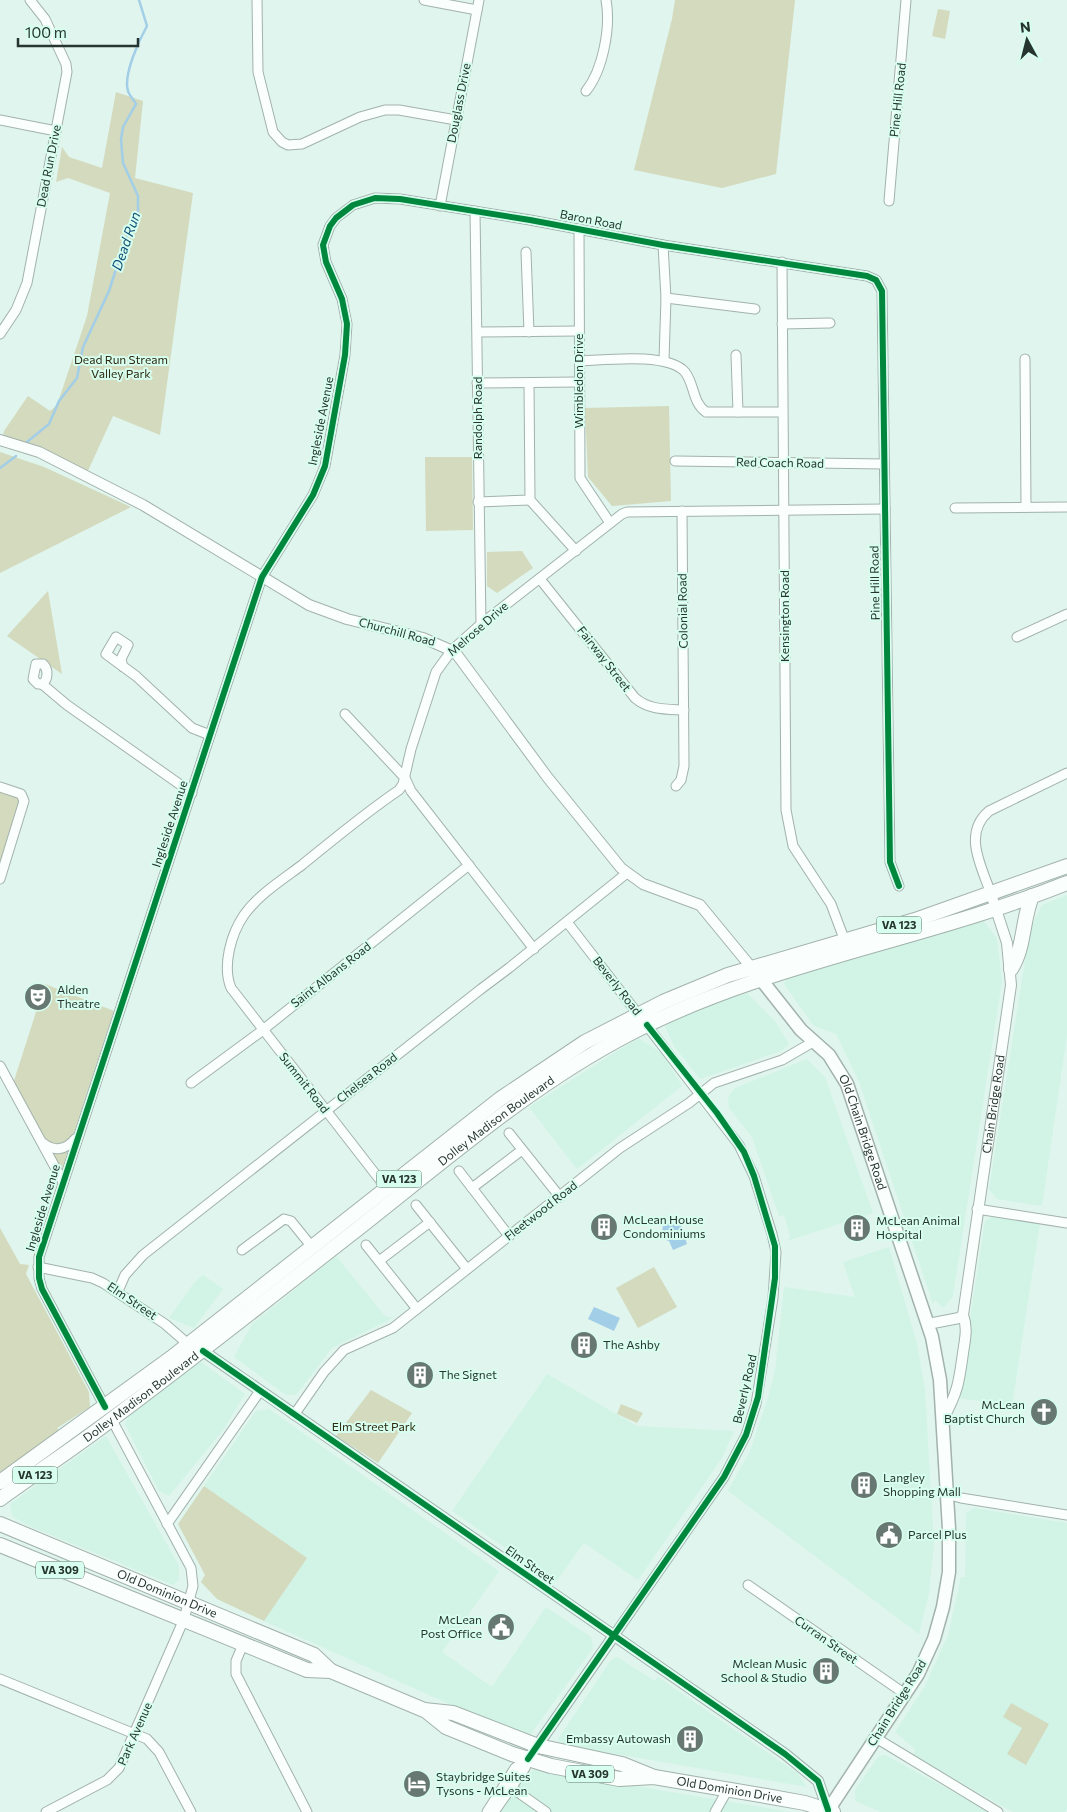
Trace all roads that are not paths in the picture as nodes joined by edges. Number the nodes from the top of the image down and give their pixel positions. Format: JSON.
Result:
{"nodes":[{"id":1,"x":30,"y":0,"type":"edge"},
{"id":2,"x":257,"y":0,"type":"edge"},
{"id":3,"x":424,"y":0,"type":"edge"},
{"id":4,"x":479,"y":0,"type":"edge"},
{"id":5,"x":606,"y":0,"type":"edge"},
{"id":6,"x":906,"y":0,"type":"edge"},
{"id":7,"x":477,"y":10,"type":"junction"},
{"id":8,"x":586,"y":92,"type":"dead end"},
{"id":9,"x":0,"y":120,"type":"edge"},
{"id":10,"x":456,"y":120,"type":"junction"},
{"id":11,"x":56,"y":131,"type":"junction"},
{"id":12,"x":890,"y":201,"type":"dead end"},
{"id":13,"x":440,"y":206,"type":"junction"},
{"id":14,"x":475,"y":211,"type":"junction"},
{"id":15,"x":579,"y":229,"type":"junction"},
{"id":16,"x":323,"y":244,"type":"joint"},
{"id":17,"x":663,"y":245,"type":"junction"},
{"id":18,"x":526,"y":252,"type":"dead end"},
{"id":19,"x":782,"y":262,"type":"junction"},
{"id":20,"x":876,"y":280,"type":"joint"},
{"id":21,"x":666,"y":298,"type":"junction"},
{"id":22,"x":756,"y":309,"type":"dead end"},
{"id":23,"x":830,"y":323,"type":"dead end"},
{"id":24,"x":782,"y":324,"type":"junction"},
{"id":25,"x":578,"y":331,"type":"junction"},
{"id":26,"x":478,"y":332,"type":"junction"},
{"id":27,"x":529,"y":332,"type":"junction"},
{"id":28,"x":0,"y":334,"type":"edge"},
{"id":29,"x":736,"y":355,"type":"dead end"},
{"id":30,"x":1025,"y":359,"type":"dead end"},
{"id":31,"x":579,"y":360,"type":"junction"},
{"id":32,"x":664,"y":360,"type":"junction"},
{"id":33,"x":579,"y":382,"type":"junction"},
{"id":34,"x":477,"y":383,"type":"junction"},
{"id":35,"x":529,"y":383,"type":"junction"},
{"id":36,"x":738,"y":412,"type":"junction"},
{"id":37,"x":782,"y":412,"type":"junction"},
{"id":38,"x":0,"y":440,"type":"edge"},
{"id":39,"x":675,"y":461,"type":"dead end"},
{"id":40,"x":784,"y":463,"type":"junction"},
{"id":41,"x":884,"y":464,"type":"junction"},
{"id":42,"x":530,"y":500,"type":"junction"},
{"id":43,"x":478,"y":502,"type":"junction"},
{"id":44,"x":1026,"y":507,"type":"junction"},
{"id":45,"x":1067,"y":507,"type":"edge"},
{"id":46,"x":955,"y":508,"type":"dead end"},
{"id":47,"x":885,"y":509,"type":"junction"},
{"id":48,"x":784,"y":510,"type":"junction"},
{"id":49,"x":682,"y":512,"type":"junction"},
{"id":50,"x":610,"y":523,"type":"junction"},
{"id":51,"x":576,"y":551,"type":"junction"},
{"id":52,"x":262,"y":577,"type":"junction"},
{"id":53,"x":540,"y":579,"type":"junction"},
{"id":54,"x":1067,"y":614,"type":"edge"},
{"id":55,"x":481,"y":624,"type":"junction"},
{"id":56,"x":1017,"y":637,"type":"dead end"},
{"id":57,"x":452,"y":650,"type":"junction"},
{"id":58,"x":123,"y":667,"type":"dead end"},
{"id":59,"x":42,"y":684,"type":"dead end"},
{"id":60,"x":684,"y":710,"type":"junction"},
{"id":61,"x":345,"y":714,"type":"dead end"},
{"id":62,"x":210,"y":735,"type":"junction"},
{"id":63,"x":1067,"y":773,"type":"edge"},
{"id":64,"x":405,"y":778,"type":"junction"},
{"id":65,"x":676,"y":786,"type":"dead end"},
{"id":66,"x":0,"y":787,"type":"edge"},
{"id":67,"x":192,"y":793,"type":"junction"},
{"id":68,"x":469,"y":865,"type":"junction"},
{"id":69,"x":1067,"y":866,"type":"edge"},
{"id":70,"x":626,"y":873,"type":"junction"},
{"id":71,"x":0,"y":879,"type":"edge"},
{"id":72,"x":1067,"y":883,"type":"edge"},
{"id":73,"x":899,"y":886,"type":"dead end"},
{"id":74,"x":991,"y":894,"type":"junction"},
{"id":75,"x":1032,"y":896,"type":"junction"},
{"id":76,"x":996,"y":909,"type":"junction"},
{"id":77,"x":567,"y":922,"type":"junction"},
{"id":78,"x":847,"y":947,"type":"junction"},
{"id":79,"x":534,"y":949,"type":"junction"},
{"id":80,"x":751,"y":967,"type":"junction"},
{"id":81,"x":1010,"y":969,"type":"junction"},
{"id":82,"x":227,"y":975,"type":"joint"},
{"id":83,"x":760,"y":978,"type":"junction"},
{"id":84,"x":638,"y":1014,"type":"junction"},
{"id":85,"x":648,"y":1024,"type":"junction"},
{"id":86,"x":262,"y":1029,"type":"junction"},
{"id":87,"x":814,"y":1042,"type":"junction"},
{"id":88,"x":0,"y":1066,"type":"edge"},
{"id":89,"x":191,"y":1083,"type":"dead end"},
{"id":90,"x":701,"y":1094,"type":"junction"},
{"id":91,"x":326,"y":1111,"type":"junction"},
{"id":92,"x":509,"y":1133,"type":"dead end"},
{"id":93,"x":77,"y":1137,"type":"junction"},
{"id":94,"x":41,"y":1142,"type":"junction"},
{"id":95,"x":522,"y":1150,"type":"junction"},
{"id":96,"x":459,"y":1171,"type":"dead end"},
{"id":97,"x":62,"y":1180,"type":"junction"},
{"id":98,"x":472,"y":1188,"type":"junction"},
{"id":99,"x":387,"y":1189,"type":"junction"},
{"id":100,"x":560,"y":1197,"type":"junction"},
{"id":101,"x":416,"y":1205,"type":"dead end"},
{"id":102,"x":977,"y":1209,"type":"junction"},
{"id":103,"x":430,"y":1222,"type":"junction"},
{"id":104,"x":1067,"y":1223,"type":"edge"},
{"id":105,"x":510,"y":1236,"type":"junction"},
{"id":106,"x":366,"y":1245,"type":"dead end"},
{"id":107,"x":312,"y":1247,"type":"junction"},
{"id":108,"x":242,"y":1250,"type":"dead end"},
{"id":109,"x":379,"y":1261,"type":"junction"},
{"id":110,"x":38,"y":1268,"type":"junction"},
{"id":111,"x":467,"y":1270,"type":"junction"},
{"id":112,"x":118,"y":1291,"type":"junction"},
{"id":113,"x":417,"y":1309,"type":"junction"},
{"id":114,"x":964,"y":1314,"type":"junction"},
{"id":115,"x":928,"y":1324,"type":"junction"},
{"id":116,"x":188,"y":1344,"type":"junction"},
{"id":117,"x":203,"y":1350,"type":"junction"},
{"id":118,"x":260,"y":1391,"type":"junction"},
{"id":119,"x":122,"y":1395,"type":"junction"},
{"id":120,"x":105,"y":1407,"type":"junction"},
{"id":121,"x":294,"y":1415,"type":"junction"},
{"id":122,"x":943,"y":1419,"type":"junction"},
{"id":123,"x":112,"y":1420,"type":"junction"},
{"id":124,"x":84,"y":1440,"type":"junction"},
{"id":125,"x":0,"y":1482,"type":"edge"},
{"id":126,"x":947,"y":1494,"type":"junction"},
{"id":127,"x":3,"y":1497,"type":"edge"},
{"id":128,"x":1067,"y":1514,"type":"edge"},
{"id":129,"x":167,"y":1524,"type":"junction"},
{"id":130,"x":3,"y":1525,"type":"edge"},
{"id":131,"x":0,"y":1545,"type":"edge"},
{"id":132,"x":748,"y":1585,"type":"dead end"},
{"id":133,"x":189,"y":1603,"type":"junction"},
{"id":134,"x":184,"y":1619,"type":"junction"},
{"id":135,"x":614,"y":1637,"type":"junction"},
{"id":136,"x":244,"y":1642,"type":"junction"},
{"id":137,"x":331,"y":1671,"type":"junction"},
{"id":138,"x":0,"y":1679,"type":"edge"},
{"id":139,"x":905,"y":1694,"type":"junction"},
{"id":140,"x":424,"y":1710,"type":"junction"},
{"id":141,"x":136,"y":1734,"type":"junction"},
{"id":142,"x":876,"y":1738,"type":"junction"},
{"id":143,"x":538,"y":1746,"type":"junction"},
{"id":144,"x":528,"y":1759,"type":"junction"},
{"id":145,"x":654,"y":1777,"type":"junction"},
{"id":146,"x":512,"y":1788,"type":"junction"},
{"id":147,"x":728,"y":1789,"type":"junction"},
{"id":148,"x":52,"y":1811,"type":"edge"},
{"id":149,"x":829,"y":1811,"type":"edge"},
{"id":150,"x":191,"y":1812,"type":"edge"},
{"id":151,"x":307,"y":1812,"type":"edge"},
{"id":152,"x":488,"y":1812,"type":"edge"},
{"id":153,"x":494,"y":1812,"type":"edge"},
{"id":154,"x":546,"y":1812,"type":"edge"},
{"id":155,"x":715,"y":1812,"type":"edge"},
{"id":156,"x":998,"y":1812,"type":"edge"}],
"edges":[{"from":1,"to":11,"type":"street","name":"Dead Run Drive"},
{"from":2,"to":10,"type":"street"},
{"from":3,"to":7,"type":"street"},
{"from":4,"to":7,"type":"street","name":"Douglass Drive"},
{"from":5,"to":8,"type":"street"},
{"from":6,"to":12,"type":"street","name":"Pine Hill Road"},
{"from":7,"to":10,"type":"street","name":"Douglass Drive"},
{"from":9,"to":11,"type":"street"},
{"from":10,"to":13,"type":"street","name":"Douglass Drive"},
{"from":11,"to":28,"type":"street","name":"Dead Run Drive"},
{"from":13,"to":14,"type":"street","name":"Baron Road"},
{"from":13,"to":16,"type":"street","name":"Baron Road"},
{"from":14,"to":15,"type":"street","name":"Baron Road"},
{"from":14,"to":26,"type":"street","name":"Randolph Road"},
{"from":15,"to":17,"type":"street","name":"Baron Road"},
{"from":15,"to":25,"type":"street","name":"Wimbledon Drive"},
{"from":16,"to":52,"type":"street","name":"Ingleside Avenue"},
{"from":17,"to":19,"type":"street","name":"Baron Road"},
{"from":17,"to":21,"type":"street"},
{"from":18,"to":27,"type":"street"},
{"from":19,"to":20,"type":"street","name":"Baron Road"},
{"from":19,"to":24,"type":"street","name":"Kensington Road"},
{"from":20,"to":41,"type":"street","name":"Pine Hill Road"},
{"from":21,"to":22,"type":"street"},
{"from":21,"to":32,"type":"street"},
{"from":23,"to":24,"type":"street"},
{"from":24,"to":37,"type":"street","name":"Kensington Road"},
{"from":25,"to":27,"type":"street"},
{"from":25,"to":31,"type":"street","name":"Wimbledon Drive"},
{"from":26,"to":27,"type":"street"},
{"from":26,"to":34,"type":"street","name":"Randolph Road"},
{"from":29,"to":36,"type":"street"},
{"from":30,"to":44,"type":"street"},
{"from":31,"to":32,"type":"street"},
{"from":31,"to":33,"type":"street","name":"Wimbledon Drive"},
{"from":32,"to":36,"type":"street"},
{"from":33,"to":35,"type":"street"},
{"from":33,"to":50,"type":"street","name":"Wimbledon Drive"},
{"from":34,"to":35,"type":"street"},
{"from":34,"to":43,"type":"street","name":"Randolph Road"},
{"from":35,"to":42,"type":"street"},
{"from":36,"to":37,"type":"street"},
{"from":37,"to":40,"type":"street","name":"Kensington Road"},
{"from":38,"to":52,"type":"street","name":"Churchill Road"},
{"from":39,"to":40,"type":"street","name":"Red Coach Road"},
{"from":40,"to":41,"type":"street","name":"Red Coach Road"},
{"from":40,"to":48,"type":"street","name":"Kensington Road"},
{"from":41,"to":47,"type":"street","name":"Pine Hill Road"},
{"from":42,"to":43,"type":"street"},
{"from":42,"to":51,"type":"street"},
{"from":43,"to":55,"type":"street","name":"Randolph Road"},
{"from":44,"to":45,"type":"street"},
{"from":44,"to":46,"type":"street"},
{"from":47,"to":48,"type":"street","name":"Melrose Drive"},
{"from":47,"to":73,"type":"street","name":"Pine Hill Road"},
{"from":48,"to":49,"type":"street","name":"Melrose Drive"},
{"from":48,"to":78,"type":"street","name":"Kensington Road"},
{"from":49,"to":50,"type":"street","name":"Melrose Drive"},
{"from":49,"to":60,"type":"street","name":"Colonial Road"},
{"from":50,"to":51,"type":"street","name":"Melrose Drive"},
{"from":51,"to":53,"type":"street","name":"Melrose Drive"},
{"from":52,"to":57,"type":"street","name":"Churchill Road"},
{"from":52,"to":62,"type":"street","name":"Ingleside Avenue"},
{"from":53,"to":55,"type":"street","name":"Melrose Drive"},
{"from":53,"to":60,"type":"street","name":"Fairway Street"},
{"from":54,"to":56,"type":"street"},
{"from":55,"to":57,"type":"street","name":"Melrose Drive"},
{"from":57,"to":64,"type":"street","name":"Melrose Drive"},
{"from":57,"to":70,"type":"street","name":"Churchill Road"},
{"from":58,"to":62,"type":"street"},
{"from":59,"to":67,"type":"street"},
{"from":60,"to":65,"type":"street","name":"Colonial Road"},
{"from":61,"to":64,"type":"street"},
{"from":62,"to":67,"type":"street","name":"Ingleside Avenue"},
{"from":63,"to":74,"type":"street"},
{"from":64,"to":68,"type":"street"},
{"from":64,"to":82,"type":"street","name":"Melrose Drive"},
{"from":66,"to":71,"type":"street"},
{"from":67,"to":93,"type":"street","name":"Ingleside Avenue"},
{"from":68,"to":79,"type":"street"},
{"from":68,"to":86,"type":"street","name":"Saint Albans Road"},
{"from":69,"to":74,"type":"main road","name":"Dolley Madison Boulevard","number":"VA 123"},
{"from":70,"to":77,"type":"street","name":"Chelsea Road"},
{"from":70,"to":80,"type":"street","name":"Churchill Road"},
{"from":72,"to":75,"type":"main road","name":"Dolley Madison Boulevard","number":"VA 123"},
{"from":74,"to":76,"type":"street","name":"Chain Bridge Road"},
{"from":74,"to":78,"type":"main road","name":"Dolley Madison Boulevard","number":"VA 123"},
{"from":75,"to":76,"type":"main road","name":"Dolley Madison Boulevard","number":"VA 123"},
{"from":75,"to":81,"type":"main road"},
{"from":76,"to":78,"type":"main road","name":"Dolley Madison Boulevard","number":"VA 123"},
{"from":76,"to":81,"type":"street","name":"Chain Bridge Road"},
{"from":77,"to":79,"type":"street","name":"Chelsea Road"},
{"from":77,"to":84,"type":"street","name":"Beverly Road"},
{"from":78,"to":80,"type":"main road","name":"Dolley Madison Boulevard","number":"VA 123"},
{"from":78,"to":83,"type":"main road","name":"Dolley Madison Boulevard","number":"VA 123"},
{"from":79,"to":91,"type":"street","name":"Chelsea Road"},
{"from":80,"to":83,"type":"main road","name":"Old Chain Bridge Road"},
{"from":80,"to":84,"type":"main road","name":"Dolley Madison Boulevard","number":"VA 123"},
{"from":81,"to":102,"type":"street","name":"Chain Bridge Road"},
{"from":82,"to":86,"type":"street","name":"Summit Road"},
{"from":83,"to":85,"type":"main road","name":"Dolley Madison Boulevard","number":"VA 123"},
{"from":83,"to":87,"type":"main road","name":"Old Chain Bridge Road"},
{"from":84,"to":85,"type":"street","name":"Beverly Road"},
{"from":84,"to":99,"type":"main road","name":"Dolley Madison Boulevard","number":"VA 123"},
{"from":85,"to":90,"type":"street","name":"Beverly Road"},
{"from":85,"to":117,"type":"main road","name":"Dolley Madison Boulevard","number":"VA 123"},
{"from":86,"to":89,"type":"street","name":"Saint Albans Road"},
{"from":86,"to":91,"type":"street","name":"Summit Road"},
{"from":87,"to":90,"type":"street","name":"Fleetwood Road"},
{"from":87,"to":115,"type":"main road","name":"Old Chain Bridge Road"},
{"from":88,"to":94,"type":"street"},
{"from":90,"to":100,"type":"street","name":"Fleetwood Road"},
{"from":90,"to":135,"type":"street","name":"Beverly Road"},
{"from":91,"to":99,"type":"street","name":"Summit Road"},
{"from":91,"to":112,"type":"street","name":"Chelsea Road"},
{"from":92,"to":95,"type":"street"},
{"from":93,"to":94,"type":"street"},
{"from":93,"to":97,"type":"street","name":"Ingleside Avenue"},
{"from":94,"to":97,"type":"street"},
{"from":95,"to":98,"type":"street"},
{"from":95,"to":100,"type":"street"},
{"from":96,"to":98,"type":"street"},
{"from":97,"to":110,"type":"street","name":"Ingleside Avenue"},
{"from":98,"to":105,"type":"street"},
{"from":99,"to":107,"type":"main road","name":"Dolley Madison Boulevard","number":"VA 123"},
{"from":100,"to":105,"type":"street","name":"Fleetwood Road"},
{"from":101,"to":103,"type":"street"},
{"from":102,"to":104,"type":"street"},
{"from":102,"to":114,"type":"street","name":"Chain Bridge Road"},
{"from":103,"to":109,"type":"street"},
{"from":103,"to":111,"type":"street"},
{"from":105,"to":111,"type":"street","name":"Fleetwood Road"},
{"from":106,"to":109,"type":"street"},
{"from":107,"to":108,"type":"street"},
{"from":107,"to":116,"type":"main road","name":"Dolley Madison Boulevard","number":"VA 123"},
{"from":109,"to":113,"type":"street"},
{"from":110,"to":112,"type":"street","name":"Elm Street"},
{"from":110,"to":120,"type":"street","name":"Ingleside Avenue"},
{"from":111,"to":113,"type":"street","name":"Fleetwood Road"},
{"from":112,"to":116,"type":"street","name":"Elm Street"},
{"from":113,"to":121,"type":"street","name":"Fleetwood Road"},
{"from":114,"to":115,"type":"street"},
{"from":114,"to":122,"type":"street","name":"Chain Bridge Road"},
{"from":115,"to":122,"type":"main road","name":"Chain Bridge Road"},
{"from":116,"to":119,"type":"main road","name":"Dolley Madison Boulevard","number":"VA 123"},
{"from":117,"to":118,"type":"street","name":"Elm Street"},
{"from":117,"to":123,"type":"main road","name":"Dolley Madison Boulevard","number":"VA 123"},
{"from":118,"to":121,"type":"street","name":"Elm Street"},
{"from":118,"to":129,"type":"street"},
{"from":119,"to":120,"type":"main road","name":"Dolley Madison Boulevard","number":"VA 123"},
{"from":119,"to":123,"type":"main road"},
{"from":120,"to":124,"type":"main road"},
{"from":120,"to":125,"type":"main road","name":"Dolley Madison Boulevard","number":"VA 123"},
{"from":121,"to":135,"type":"street","name":"Elm Street"},
{"from":122,"to":126,"type":"main road","name":"Chain Bridge Road"},
{"from":123,"to":124,"type":"main road","name":"Dolley Madison Boulevard","number":"VA 123"},
{"from":123,"to":129,"type":"street"},
{"from":124,"to":127,"type":"main road","name":"Dolley Madison Boulevard","number":"VA 123"},
{"from":126,"to":128,"type":"street"},
{"from":126,"to":139,"type":"main road","name":"Chain Bridge Road"},
{"from":127,"to":130,"type":"main road"},
{"from":129,"to":133,"type":"street"},
{"from":130,"to":133,"type":"main road","name":"Old Dominion Drive","number":"VA 309"},
{"from":131,"to":134,"type":"main road","name":"Old Dominion Drive","number":"VA 309"},
{"from":132,"to":139,"type":"street","name":"Curran Street"},
{"from":133,"to":134,"type":"street"},
{"from":133,"to":137,"type":"main road","name":"Old Dominion Drive","number":"VA 309"},
{"from":134,"to":136,"type":"main road","name":"Old Dominion Drive","number":"VA 309"},
{"from":134,"to":141,"type":"street","name":"Park Avenue"},
{"from":135,"to":143,"type":"street","name":"Beverly Road"},
{"from":135,"to":149,"type":"street","name":"Elm Street"},
{"from":136,"to":137,"type":"main road","name":"Old Dominion Drive","number":"VA 309"},
{"from":136,"to":151,"type":"street"},
{"from":137,"to":140,"type":"main road","name":"Old Dominion Drive","number":"VA 309"},
{"from":138,"to":141,"type":"street"},
{"from":139,"to":142,"type":"main road","name":"Chain Bridge Road"},
{"from":140,"to":143,"type":"main road","name":"Old Dominion Drive","number":"VA 309"},
{"from":140,"to":144,"type":"main road","name":"Old Dominion Drive","number":"VA 309"},
{"from":141,"to":148,"type":"street","name":"Park Avenue"},
{"from":141,"to":150,"type":"street"},
{"from":142,"to":149,"type":"main road","name":"Chain Bridge Road"},
{"from":142,"to":156,"type":"street"},
{"from":143,"to":144,"type":"street","name":"Beverly Road"},
{"from":143,"to":145,"type":"main road","name":"Old Dominion Drive","number":"VA 309"},
{"from":144,"to":145,"type":"main road","name":"Old Dominion Drive","number":"VA 309"},
{"from":144,"to":146,"type":"street","name":"Beverly Road"},
{"from":144,"to":152,"type":"street","name":"Beverly Road"},
{"from":145,"to":147,"type":"main road","name":"Old Dominion Drive","number":"VA 309"},
{"from":146,"to":153,"type":"street","name":"Beverly Road"},
{"from":146,"to":154,"type":"street"},
{"from":147,"to":149,"type":"main road","name":"Old Dominion Drive","number":"VA 309"},
{"from":147,"to":155,"type":"street"}]}
